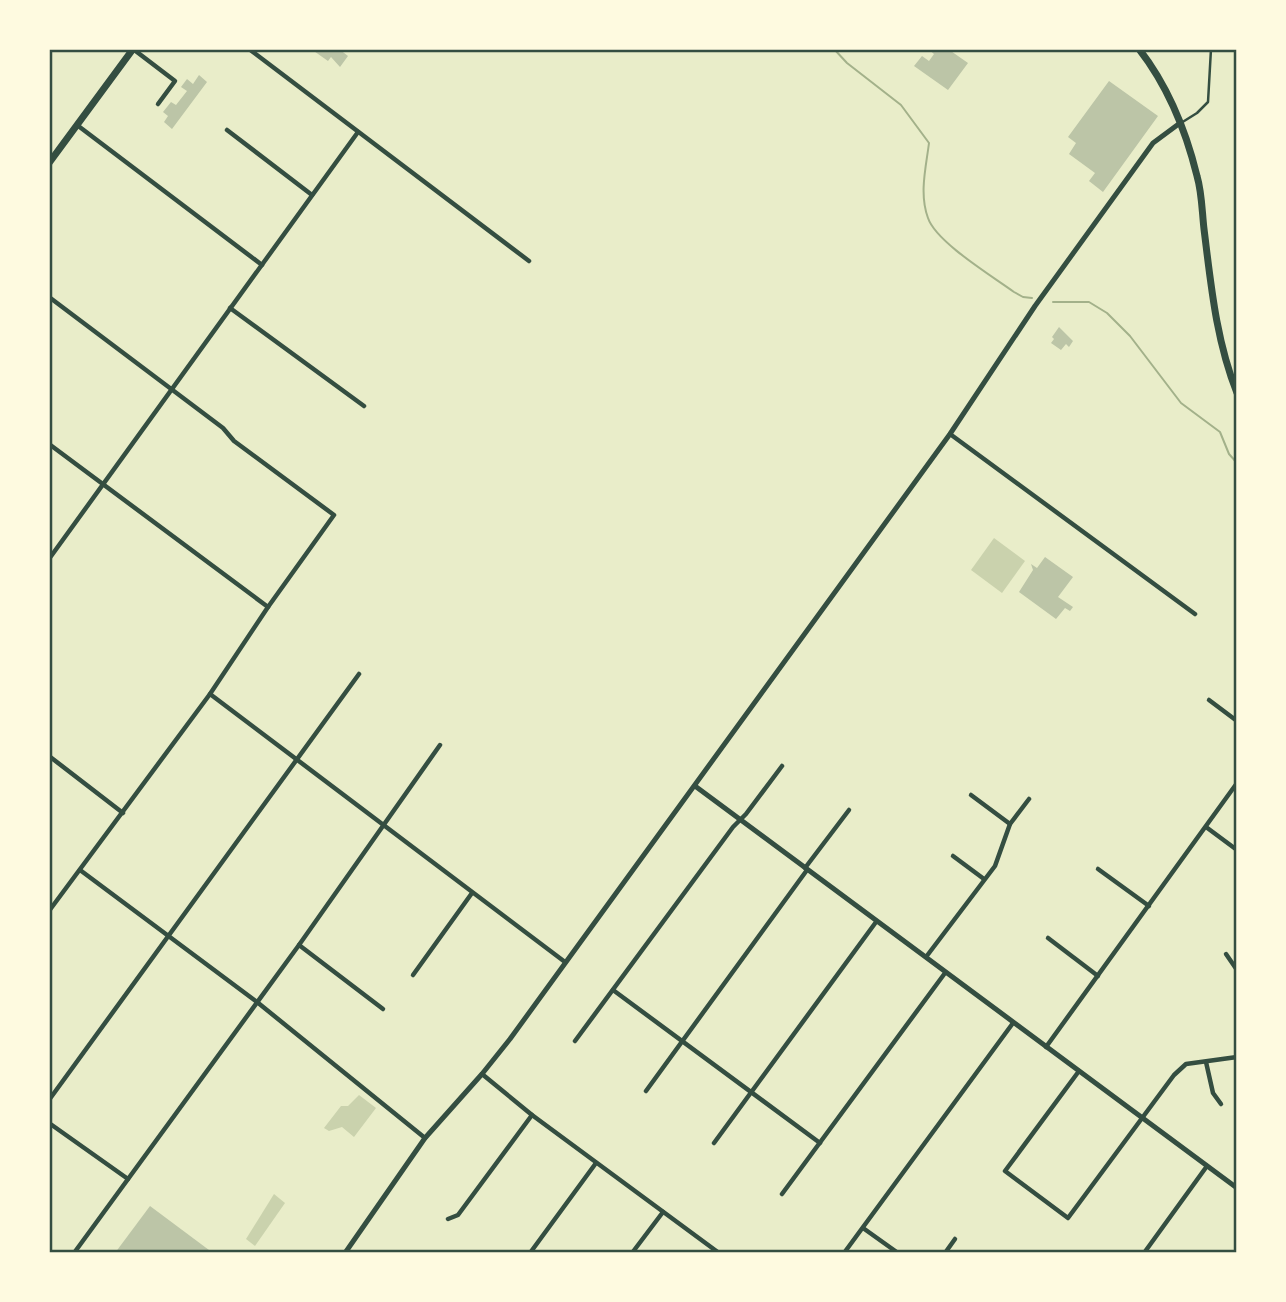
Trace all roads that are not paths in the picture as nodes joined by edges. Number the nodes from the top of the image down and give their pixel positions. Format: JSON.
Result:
{"nodes":[{"id":1,"x":133,"y":49,"type":"edge"},
{"id":2,"x":249,"y":49,"type":"edge"},
{"id":3,"x":1139,"y":49,"type":"edge"},
{"id":4,"x":1211,"y":50,"type":"edge"},
{"id":5,"x":158,"y":104,"type":"dead end"},
{"id":6,"x":1180,"y":123,"type":"junction"},
{"id":7,"x":77,"y":125,"type":"junction"},
{"id":8,"x":227,"y":130,"type":"dead end"},
{"id":9,"x":358,"y":132,"type":"junction"},
{"id":10,"x":49,"y":163,"type":"edge"},
{"id":11,"x":312,"y":195,"type":"junction"},
{"id":12,"x":529,"y":261,"type":"dead end"},
{"id":13,"x":262,"y":265,"type":"junction"},
{"id":14,"x":49,"y":297,"type":"edge"},
{"id":15,"x":230,"y":308,"type":"junction"},
{"id":16,"x":172,"y":388,"type":"junction"},
{"id":17,"x":1237,"y":393,"type":"edge"},
{"id":18,"x":364,"y":406,"type":"dead end"},
{"id":19,"x":950,"y":435,"type":"junction"},
{"id":20,"x":49,"y":444,"type":"edge"},
{"id":21,"x":103,"y":484,"type":"junction"},
{"id":22,"x":49,"y":559,"type":"edge"},
{"id":23,"x":268,"y":607,"type":"junction"},
{"id":24,"x":1195,"y":614,"type":"dead end"},
{"id":25,"x":359,"y":674,"type":"dead end"},
{"id":26,"x":209,"y":694,"type":"junction"},
{"id":27,"x":1209,"y":700,"type":"dead end"},
{"id":28,"x":1237,"y":721,"type":"edge"},
{"id":29,"x":440,"y":745,"type":"dead end"},
{"id":30,"x":49,"y":756,"type":"edge"},
{"id":31,"x":297,"y":760,"type":"junction"},
{"id":32,"x":782,"y":766,"type":"dead end"},
{"id":33,"x":1237,"y":783,"type":"edge"},
{"id":34,"x":695,"y":786,"type":"junction"},
{"id":35,"x":971,"y":795,"type":"dead end"},
{"id":36,"x":1029,"y":799,"type":"dead end"},
{"id":37,"x":849,"y":810,"type":"dead end"},
{"id":38,"x":123,"y":813,"type":"junction"},
{"id":39,"x":740,"y":820,"type":"junction"},
{"id":40,"x":1010,"y":824,"type":"junction"},
{"id":41,"x":383,"y":825,"type":"junction"},
{"id":42,"x":1206,"y":827,"type":"junction"},
{"id":43,"x":1237,"y":850,"type":"edge"},
{"id":44,"x":953,"y":856,"type":"dead end"},
{"id":45,"x":806,"y":869,"type":"junction"},
{"id":46,"x":1098,"y":869,"type":"dead end"},
{"id":47,"x":80,"y":870,"type":"junction"},
{"id":48,"x":984,"y":879,"type":"junction"},
{"id":49,"x":472,"y":893,"type":"junction"},
{"id":50,"x":1149,"y":906,"type":"junction"},
{"id":51,"x":49,"y":911,"type":"edge"},
{"id":52,"x":876,"y":922,"type":"junction"},
{"id":53,"x":169,"y":936,"type":"junction"},
{"id":54,"x":1048,"y":938,"type":"dead end"},
{"id":55,"x":299,"y":945,"type":"junction"},
{"id":56,"x":1226,"y":954,"type":"dead end"},
{"id":57,"x":926,"y":957,"type":"junction"},
{"id":58,"x":565,"y":962,"type":"junction"},
{"id":59,"x":1237,"y":970,"type":"edge"},
{"id":60,"x":945,"y":972,"type":"junction"},
{"id":61,"x":413,"y":975,"type":"dead end"},
{"id":62,"x":1098,"y":975,"type":"junction"},
{"id":63,"x":613,"y":990,"type":"junction"},
{"id":64,"x":257,"y":1002,"type":"junction"},
{"id":65,"x":383,"y":1009,"type":"dead end"},
{"id":66,"x":1013,"y":1023,"type":"junction"},
{"id":67,"x":575,"y":1041,"type":"dead end"},
{"id":68,"x":682,"y":1041,"type":"junction"},
{"id":69,"x":1046,"y":1047,"type":"junction"},
{"id":70,"x":1237,"y":1057,"type":"edge"},
{"id":71,"x":1206,"y":1062,"type":"junction"},
{"id":72,"x":1079,"y":1071,"type":"junction"},
{"id":73,"x":482,"y":1074,"type":"junction"},
{"id":74,"x":646,"y":1091,"type":"dead end"},
{"id":75,"x":751,"y":1092,"type":"junction"},
{"id":76,"x":49,"y":1100,"type":"edge"},
{"id":77,"x":1221,"y":1104,"type":"dead end"},
{"id":78,"x":532,"y":1115,"type":"junction"},
{"id":79,"x":1143,"y":1118,"type":"junction"},
{"id":80,"x":49,"y":1123,"type":"edge"},
{"id":81,"x":425,"y":1138,"type":"junction"},
{"id":82,"x":714,"y":1143,"type":"dead end"},
{"id":83,"x":820,"y":1143,"type":"junction"},
{"id":84,"x":596,"y":1163,"type":"junction"},
{"id":85,"x":1207,"y":1166,"type":"junction"},
{"id":86,"x":128,"y":1179,"type":"junction"},
{"id":87,"x":1237,"y":1188,"type":"edge"},
{"id":88,"x":782,"y":1194,"type":"dead end"},
{"id":89,"x":663,"y":1212,"type":"junction"},
{"id":90,"x":448,"y":1219,"type":"dead end"},
{"id":91,"x":863,"y":1228,"type":"junction"},
{"id":92,"x":955,"y":1239,"type":"dead end"},
{"id":93,"x":74,"y":1253,"type":"edge"},
{"id":94,"x":345,"y":1253,"type":"edge"},
{"id":95,"x":530,"y":1253,"type":"edge"},
{"id":96,"x":632,"y":1253,"type":"edge"},
{"id":97,"x":719,"y":1253,"type":"edge"},
{"id":98,"x":844,"y":1253,"type":"edge"},
{"id":99,"x":898,"y":1253,"type":"edge"},
{"id":100,"x":945,"y":1253,"type":"edge"},
{"id":101,"x":1143,"y":1253,"type":"edge"}],
"edges":[{"from":1,"to":5,"type":"street"},
{"from":1,"to":7,"type":"main road"},
{"from":2,"to":9,"type":"street"},
{"from":3,"to":6,"type":"main road"},
{"from":4,"to":6,"type":"lane"},
{"from":6,"to":17,"type":"main road"},
{"from":6,"to":19,"type":"street"},
{"from":7,"to":10,"type":"main road"},
{"from":7,"to":13,"type":"street"},
{"from":8,"to":11,"type":"street"},
{"from":9,"to":11,"type":"street"},
{"from":9,"to":12,"type":"street"},
{"from":11,"to":13,"type":"street"},
{"from":13,"to":15,"type":"street"},
{"from":14,"to":16,"type":"street"},
{"from":15,"to":16,"type":"street"},
{"from":15,"to":18,"type":"street"},
{"from":16,"to":21,"type":"street"},
{"from":16,"to":23,"type":"street"},
{"from":19,"to":24,"type":"street"},
{"from":19,"to":34,"type":"street"},
{"from":20,"to":21,"type":"street"},
{"from":21,"to":22,"type":"street"},
{"from":21,"to":23,"type":"street"},
{"from":23,"to":26,"type":"street"},
{"from":25,"to":31,"type":"street"},
{"from":26,"to":31,"type":"street"},
{"from":26,"to":38,"type":"street"},
{"from":27,"to":28,"type":"street"},
{"from":29,"to":41,"type":"street"},
{"from":30,"to":38,"type":"street"},
{"from":31,"to":41,"type":"street"},
{"from":31,"to":53,"type":"street"},
{"from":32,"to":39,"type":"street"},
{"from":33,"to":42,"type":"street"},
{"from":34,"to":39,"type":"street"},
{"from":34,"to":58,"type":"street"},
{"from":35,"to":40,"type":"street"},
{"from":36,"to":40,"type":"street"},
{"from":37,"to":45,"type":"street"},
{"from":38,"to":47,"type":"street"},
{"from":39,"to":45,"type":"street"},
{"from":39,"to":63,"type":"street"},
{"from":40,"to":48,"type":"street"},
{"from":41,"to":49,"type":"street"},
{"from":41,"to":55,"type":"street"},
{"from":42,"to":43,"type":"street"},
{"from":42,"to":50,"type":"street"},
{"from":44,"to":48,"type":"street"},
{"from":45,"to":52,"type":"street"},
{"from":45,"to":68,"type":"street"},
{"from":46,"to":50,"type":"street"},
{"from":47,"to":51,"type":"street"},
{"from":47,"to":53,"type":"street"},
{"from":48,"to":57,"type":"street"},
{"from":49,"to":58,"type":"street"},
{"from":49,"to":61,"type":"street"},
{"from":50,"to":62,"type":"street"},
{"from":52,"to":57,"type":"street"},
{"from":52,"to":75,"type":"street"},
{"from":53,"to":64,"type":"street"},
{"from":53,"to":76,"type":"street"},
{"from":54,"to":62,"type":"street"},
{"from":55,"to":64,"type":"street"},
{"from":55,"to":65,"type":"street"},
{"from":56,"to":59,"type":"street"},
{"from":57,"to":60,"type":"street"},
{"from":58,"to":73,"type":"street"},
{"from":60,"to":66,"type":"street"},
{"from":60,"to":83,"type":"street"},
{"from":62,"to":69,"type":"street"},
{"from":63,"to":67,"type":"street"},
{"from":63,"to":68,"type":"street"},
{"from":64,"to":81,"type":"street"},
{"from":64,"to":86,"type":"street"},
{"from":66,"to":69,"type":"street"},
{"from":66,"to":91,"type":"street"},
{"from":68,"to":74,"type":"street"},
{"from":68,"to":75,"type":"street"},
{"from":69,"to":72,"type":"street"},
{"from":70,"to":71,"type":"street"},
{"from":71,"to":77,"type":"street"},
{"from":71,"to":79,"type":"street"},
{"from":72,"to":79,"type":"street"},
{"from":72,"to":79,"type":"street"},
{"from":73,"to":78,"type":"street"},
{"from":73,"to":81,"type":"street"},
{"from":75,"to":82,"type":"street"},
{"from":75,"to":83,"type":"street"},
{"from":78,"to":84,"type":"street"},
{"from":78,"to":90,"type":"street"},
{"from":79,"to":85,"type":"street"},
{"from":80,"to":86,"type":"street"},
{"from":81,"to":94,"type":"street"},
{"from":83,"to":88,"type":"street"},
{"from":84,"to":89,"type":"street"},
{"from":84,"to":95,"type":"street"},
{"from":85,"to":87,"type":"street"},
{"from":85,"to":101,"type":"street"},
{"from":86,"to":93,"type":"street"},
{"from":89,"to":96,"type":"street"},
{"from":89,"to":97,"type":"street"},
{"from":91,"to":98,"type":"street"},
{"from":91,"to":99,"type":"street"},
{"from":92,"to":100,"type":"street"}]}
